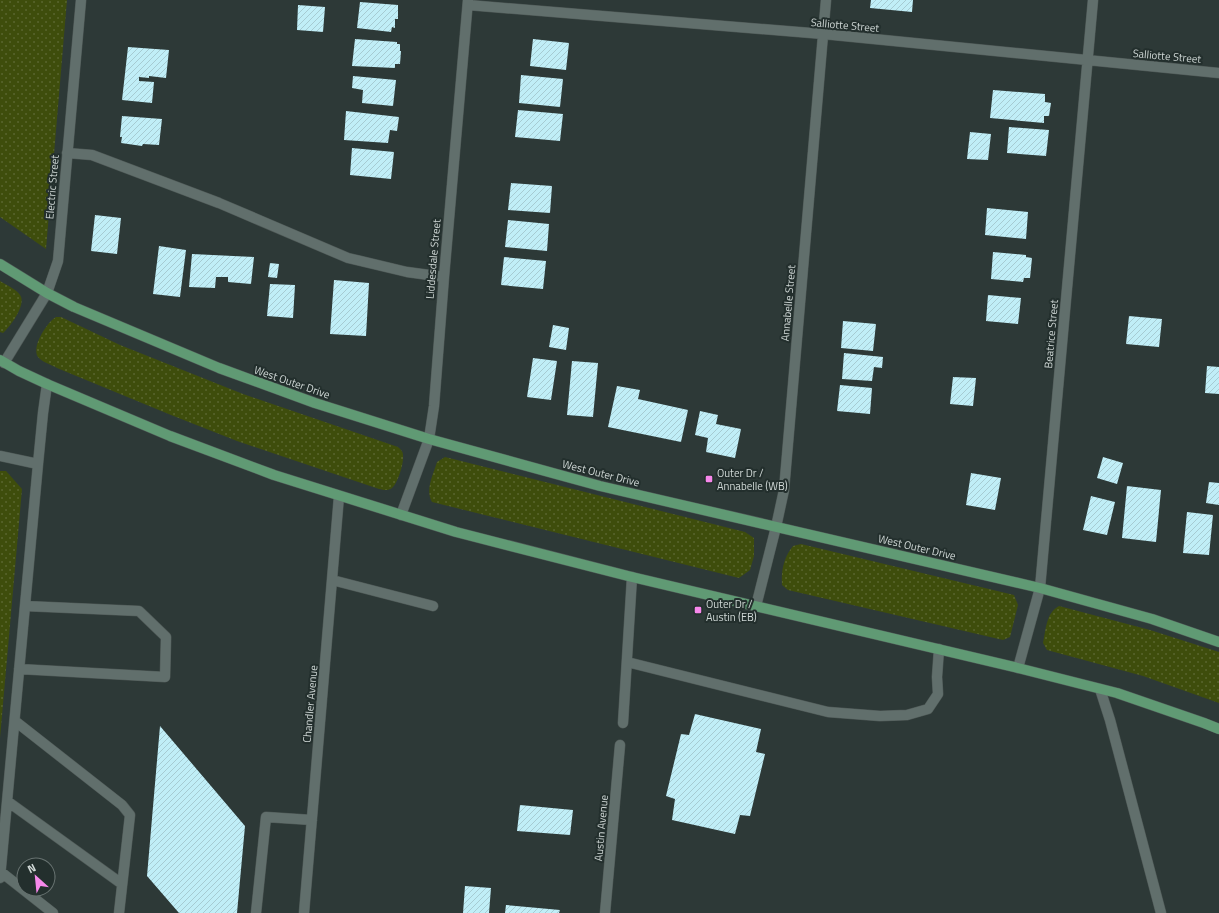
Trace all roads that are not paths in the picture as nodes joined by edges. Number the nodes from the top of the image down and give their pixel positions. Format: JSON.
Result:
{"nodes":[{"id":1,"x":81,"y":0,"type":"edge"},
{"id":2,"x":826,"y":0,"type":"edge"},
{"id":3,"x":1093,"y":0,"type":"edge"},
{"id":4,"x":468,"y":2,"type":"edge"},
{"id":5,"x":823,"y":34,"type":"junction"},
{"id":6,"x":1087,"y":61,"type":"junction"},
{"id":7,"x":1219,"y":73,"type":"edge"},
{"id":8,"x":67,"y":153,"type":"junction"},
{"id":9,"x":0,"y":264,"type":"edge"},
{"id":10,"x":444,"y":277,"type":"junction"},
{"id":11,"x":47,"y":293,"type":"junction"},
{"id":12,"x":2,"y":361,"type":"edge"},
{"id":13,"x":47,"y":384,"type":"junction"},
{"id":14,"x":429,"y":439,"type":"junction"},
{"id":15,"x":0,"y":456,"type":"edge"},
{"id":16,"x":38,"y":464,"type":"junction"},
{"id":17,"x":340,"y":496,"type":"junction"},
{"id":18,"x":401,"y":515,"type":"junction"},
{"id":19,"x":776,"y":527,"type":"junction"},
{"id":20,"x":632,"y":577,"type":"junction"},
{"id":21,"x":332,"y":580,"type":"junction"},
{"id":22,"x":1040,"y":588,"type":"junction"},
{"id":23,"x":25,"y":606,"type":"junction"},
{"id":24,"x":433,"y":606,"type":"dead end"},
{"id":25,"x":756,"y":606,"type":"junction"},
{"id":26,"x":1219,"y":642,"type":"edge"},
{"id":27,"x":939,"y":649,"type":"junction"},
{"id":28,"x":626,"y":662,"type":"junction"},
{"id":29,"x":19,"y":668,"type":"junction"},
{"id":30,"x":1018,"y":668,"type":"junction"},
{"id":31,"x":1100,"y":689,"type":"junction"},
{"id":32,"x":15,"y":721,"type":"junction"},
{"id":33,"x":623,"y":723,"type":"dead end"},
{"id":34,"x":1219,"y":729,"type":"edge"},
{"id":35,"x":620,"y":745,"type":"dead end"},
{"id":36,"x":7,"y":801,"type":"junction"},
{"id":37,"x":312,"y":820,"type":"junction"},
{"id":38,"x":0,"y":875,"type":"edge"},
{"id":39,"x":122,"y":884,"type":"junction"},
{"id":40,"x":53,"y":913,"type":"edge"},
{"id":41,"x":119,"y":913,"type":"edge"},
{"id":42,"x":256,"y":913,"type":"edge"},
{"id":43,"x":304,"y":913,"type":"edge"},
{"id":44,"x":605,"y":913,"type":"edge"},
{"id":45,"x":1161,"y":913,"type":"edge"}],
"edges":[{"from":1,"to":8,"type":"street","name":"Electric Street"},
{"from":2,"to":5,"type":"street","name":"Annabelle Street"},
{"from":3,"to":6,"type":"street","name":"Beatrice Street"},
{"from":4,"to":5,"type":"street","name":"Salliotte Street"},
{"from":4,"to":10,"type":"street","name":"Liddesdale Street"},
{"from":5,"to":6,"type":"street","name":"Salliotte Street"},
{"from":5,"to":19,"type":"street","name":"Annabelle Street"},
{"from":6,"to":7,"type":"street","name":"Salliotte Street"},
{"from":6,"to":22,"type":"street","name":"Beatrice Street"},
{"from":8,"to":10,"type":"street"},
{"from":8,"to":11,"type":"street","name":"Electric Street"},
{"from":9,"to":11,"type":"main road","name":"West Outer Drive"},
{"from":10,"to":14,"type":"street","name":"Liddesdale Street"},
{"from":11,"to":12,"type":"street","name":"Electric Street"},
{"from":11,"to":14,"type":"main road","name":"West Outer Drive"},
{"from":12,"to":13,"type":"main road"},
{"from":13,"to":16,"type":"street"},
{"from":13,"to":17,"type":"main road"},
{"from":14,"to":18,"type":"street","name":"Liddesdale Street"},
{"from":14,"to":19,"type":"main road","name":"West Outer Drive"},
{"from":15,"to":16,"type":"street"},
{"from":16,"to":23,"type":"street"},
{"from":17,"to":18,"type":"main road"},
{"from":17,"to":21,"type":"street","name":"Chandler Avenue"},
{"from":18,"to":20,"type":"main road"},
{"from":19,"to":22,"type":"main road","name":"West Outer Drive"},
{"from":19,"to":25,"type":"street","name":"Annabelle Street"},
{"from":20,"to":25,"type":"main road"},
{"from":20,"to":28,"type":"street"},
{"from":21,"to":24,"type":"street"},
{"from":21,"to":37,"type":"street","name":"Chandler Avenue"},
{"from":22,"to":26,"type":"main road","name":"West Outer Drive"},
{"from":22,"to":30,"type":"street","name":"Beatrice Street"},
{"from":23,"to":29,"type":"street"},
{"from":23,"to":29,"type":"street"},
{"from":25,"to":27,"type":"main road"},
{"from":27,"to":28,"type":"street"},
{"from":27,"to":30,"type":"main road"},
{"from":28,"to":33,"type":"street"},
{"from":29,"to":32,"type":"street"},
{"from":30,"to":31,"type":"main road"},
{"from":31,"to":34,"type":"main road"},
{"from":31,"to":45,"type":"street"},
{"from":32,"to":36,"type":"street"},
{"from":32,"to":39,"type":"street"},
{"from":35,"to":44,"type":"street","name":"Austin Avenue"},
{"from":36,"to":38,"type":"street"},
{"from":36,"to":39,"type":"street"},
{"from":37,"to":42,"type":"street"},
{"from":37,"to":43,"type":"street","name":"Chandler Avenue"},
{"from":38,"to":40,"type":"street"},
{"from":39,"to":41,"type":"street"}]}
